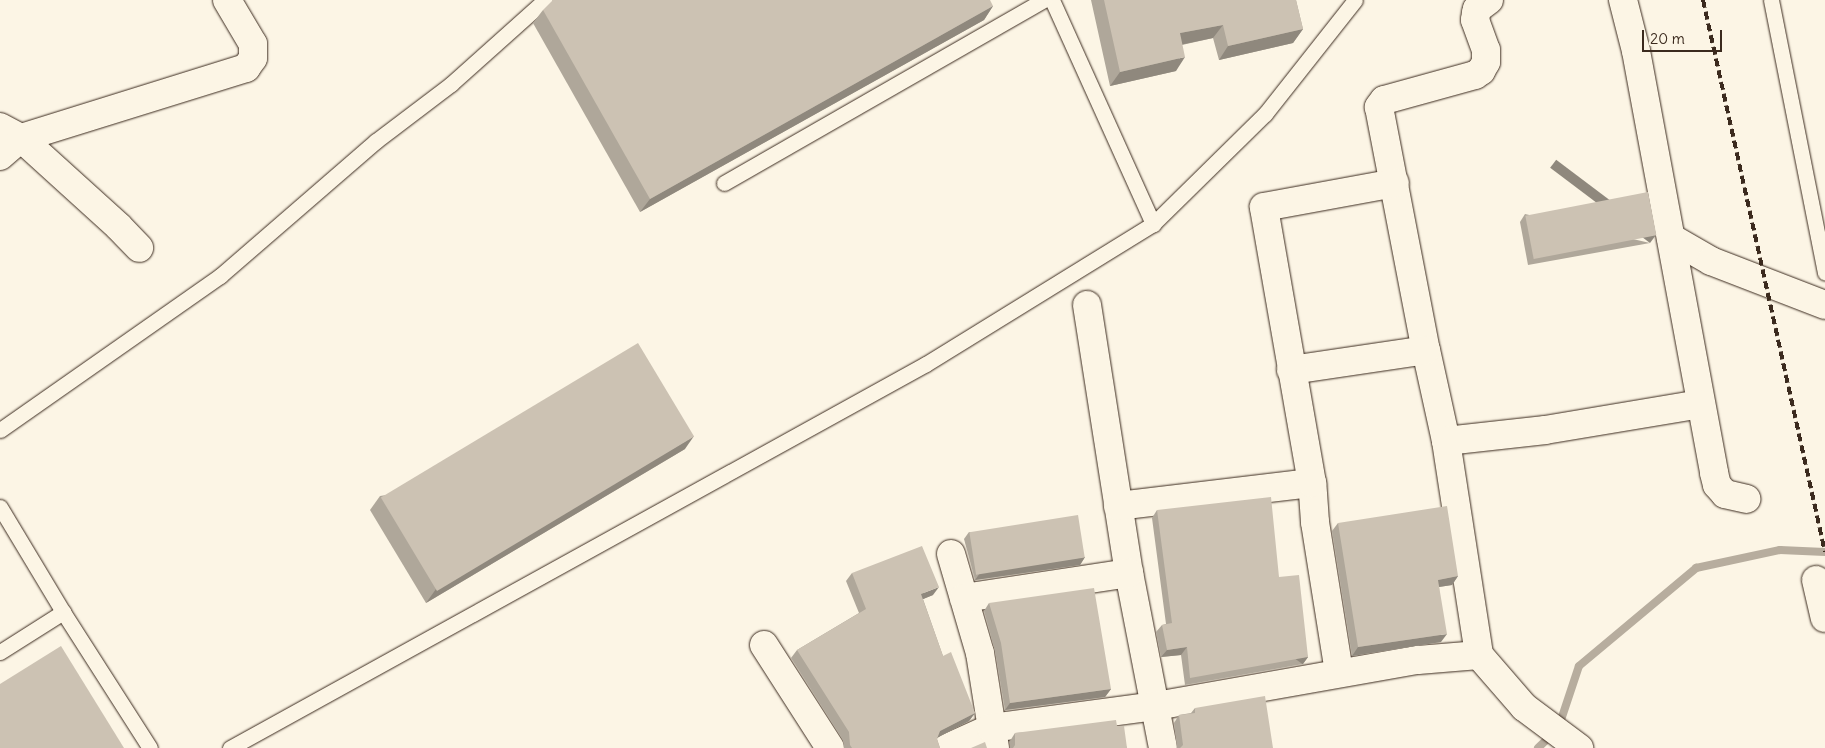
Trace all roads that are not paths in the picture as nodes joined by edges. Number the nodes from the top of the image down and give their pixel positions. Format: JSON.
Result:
{"nodes":[{"id":1,"x":227,"y":0,"type":"edge"},
{"id":2,"x":545,"y":0,"type":"edge"},
{"id":3,"x":1044,"y":0,"type":"edge"},
{"id":4,"x":1052,"y":0,"type":"edge"},
{"id":5,"x":1355,"y":0,"type":"edge"},
{"id":6,"x":1490,"y":0,"type":"edge"},
{"id":7,"x":1623,"y":0,"type":"edge"},
{"id":8,"x":1771,"y":0,"type":"edge"},
{"id":9,"x":10,"y":132,"type":"edge"},
{"id":10,"x":0,"y":156,"type":"edge"},
{"id":11,"x":724,"y":183,"type":"dead end"},
{"id":12,"x":1395,"y":183,"type":"junction"},
{"id":13,"x":1152,"y":224,"type":"junction"},
{"id":14,"x":1670,"y":238,"type":"junction"},
{"id":15,"x":139,"y":248,"type":"dead end"},
{"id":16,"x":1825,"y":273,"type":"edge"},
{"id":17,"x":1087,"y":305,"type":"dead end"},
{"id":18,"x":1825,"y":305,"type":"edge"},
{"id":19,"x":1426,"y":350,"type":"junction"},
{"id":20,"x":1291,"y":370,"type":"junction"},
{"id":21,"x":1700,"y":404,"type":"junction"},
{"id":22,"x":0,"y":430,"type":"edge"},
{"id":23,"x":1446,"y":441,"type":"junction"},
{"id":24,"x":1312,"y":483,"type":"junction"},
{"id":25,"x":1746,"y":499,"type":"dead end"},
{"id":26,"x":1118,"y":506,"type":"junction"},
{"id":27,"x":0,"y":507,"type":"edge"},
{"id":28,"x":951,"y":554,"type":"dead end"},
{"id":29,"x":1129,"y":573,"type":"junction"},
{"id":30,"x":1816,"y":580,"type":"dead end"},
{"id":31,"x":964,"y":598,"type":"junction"},
{"id":32,"x":63,"y":612,"type":"junction"},
{"id":33,"x":1825,"y":618,"type":"edge"},
{"id":34,"x":764,"y":644,"type":"dead end"},
{"id":35,"x":0,"y":652,"type":"edge"},
{"id":36,"x":1478,"y":655,"type":"junction"},
{"id":37,"x":1339,"y":672,"type":"junction"},
{"id":38,"x":1156,"y":706,"type":"junction"},
{"id":39,"x":993,"y":738,"type":"edge"},
{"id":40,"x":150,"y":748,"type":"edge"},
{"id":41,"x":230,"y":748,"type":"edge"},
{"id":42,"x":830,"y":748,"type":"edge"},
{"id":43,"x":947,"y":748,"type":"edge"},
{"id":44,"x":1163,"y":748,"type":"edge"},
{"id":45,"x":1579,"y":748,"type":"edge"}],
"edges":[{"from":1,"to":9,"type":"street"},
{"from":2,"to":22,"type":"lane"},
{"from":3,"to":11,"type":"lane"},
{"from":4,"to":13,"type":"lane"},
{"from":5,"to":13,"type":"lane"},
{"from":6,"to":12,"type":"street"},
{"from":7,"to":14,"type":"street"},
{"from":8,"to":16,"type":"lane"},
{"from":9,"to":10,"type":"street"},
{"from":9,"to":15,"type":"street"},
{"from":12,"to":19,"type":"street"},
{"from":12,"to":20,"type":"street"},
{"from":13,"to":41,"type":"lane"},
{"from":14,"to":18,"type":"street"},
{"from":14,"to":21,"type":"street"},
{"from":17,"to":26,"type":"street"},
{"from":19,"to":20,"type":"street"},
{"from":19,"to":23,"type":"street"},
{"from":20,"to":24,"type":"street"},
{"from":21,"to":23,"type":"street"},
{"from":21,"to":25,"type":"street"},
{"from":23,"to":36,"type":"street"},
{"from":24,"to":26,"type":"street"},
{"from":24,"to":37,"type":"street"},
{"from":26,"to":29,"type":"street"},
{"from":27,"to":32,"type":"lane"},
{"from":28,"to":31,"type":"street"},
{"from":29,"to":31,"type":"street"},
{"from":29,"to":38,"type":"street"},
{"from":30,"to":33,"type":"street"},
{"from":31,"to":39,"type":"street"},
{"from":32,"to":35,"type":"lane"},
{"from":32,"to":40,"type":"lane"},
{"from":34,"to":42,"type":"street"},
{"from":36,"to":37,"type":"street"},
{"from":36,"to":45,"type":"street"},
{"from":37,"to":38,"type":"street"},
{"from":38,"to":39,"type":"street"},
{"from":38,"to":44,"type":"street"},
{"from":39,"to":43,"type":"street"}]}
